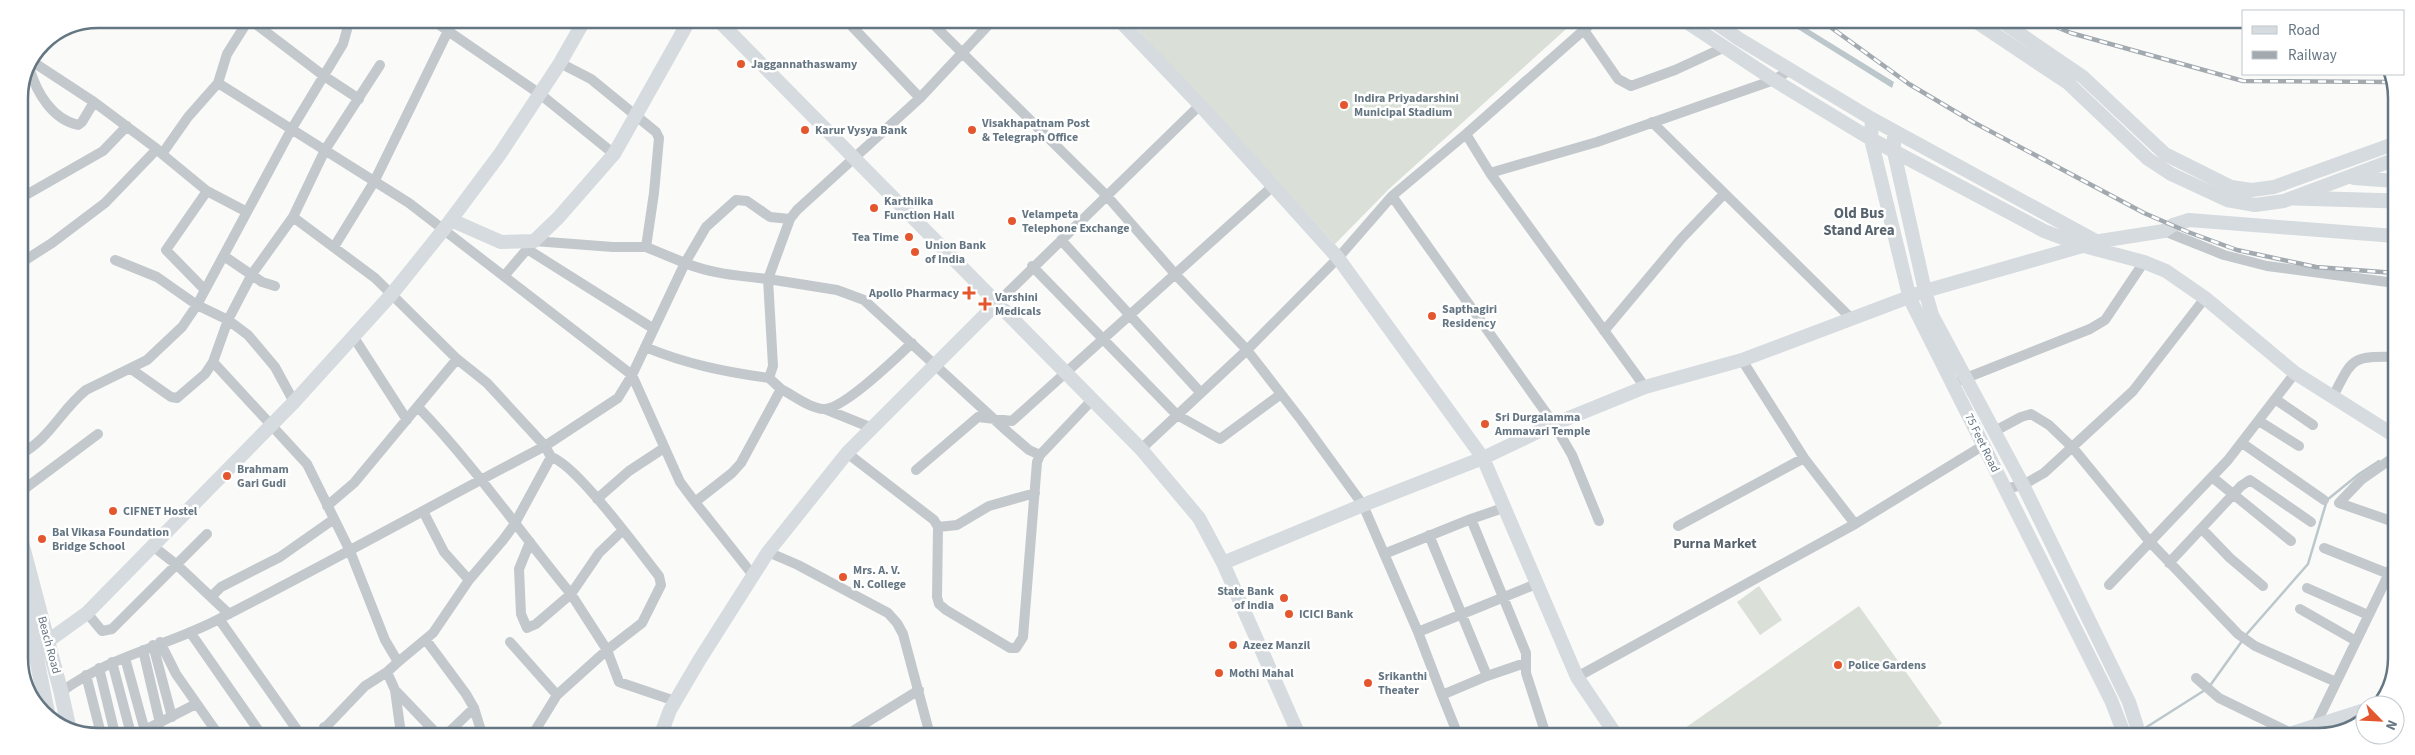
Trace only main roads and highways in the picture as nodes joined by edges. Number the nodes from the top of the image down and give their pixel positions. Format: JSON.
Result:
{"nodes":[{"id":1,"x":2294,"y":198,"type":"road end"},
{"id":2,"x":2387,"y":201,"type":"edge"},
{"id":3,"x":28,"y":578,"type":"edge"},
{"id":4,"x":28,"y":609,"type":"edge"},
{"id":5,"x":41,"y":643,"type":"junction"},
{"id":6,"x":47,"y":706,"type":"edge"},
{"id":7,"x":67,"y":720,"type":"edge"}],
"edges":[{"from":1,"to":2,"type":"main road"},
{"from":3,"to":5,"type":"main road","name":"Beach Road"},
{"from":4,"to":5,"type":"main road","name":"Beach Road"},
{"from":5,"to":6,"type":"main road","name":"Beach Road"},
{"from":5,"to":7,"type":"main road","name":"Beach Road"}]}
